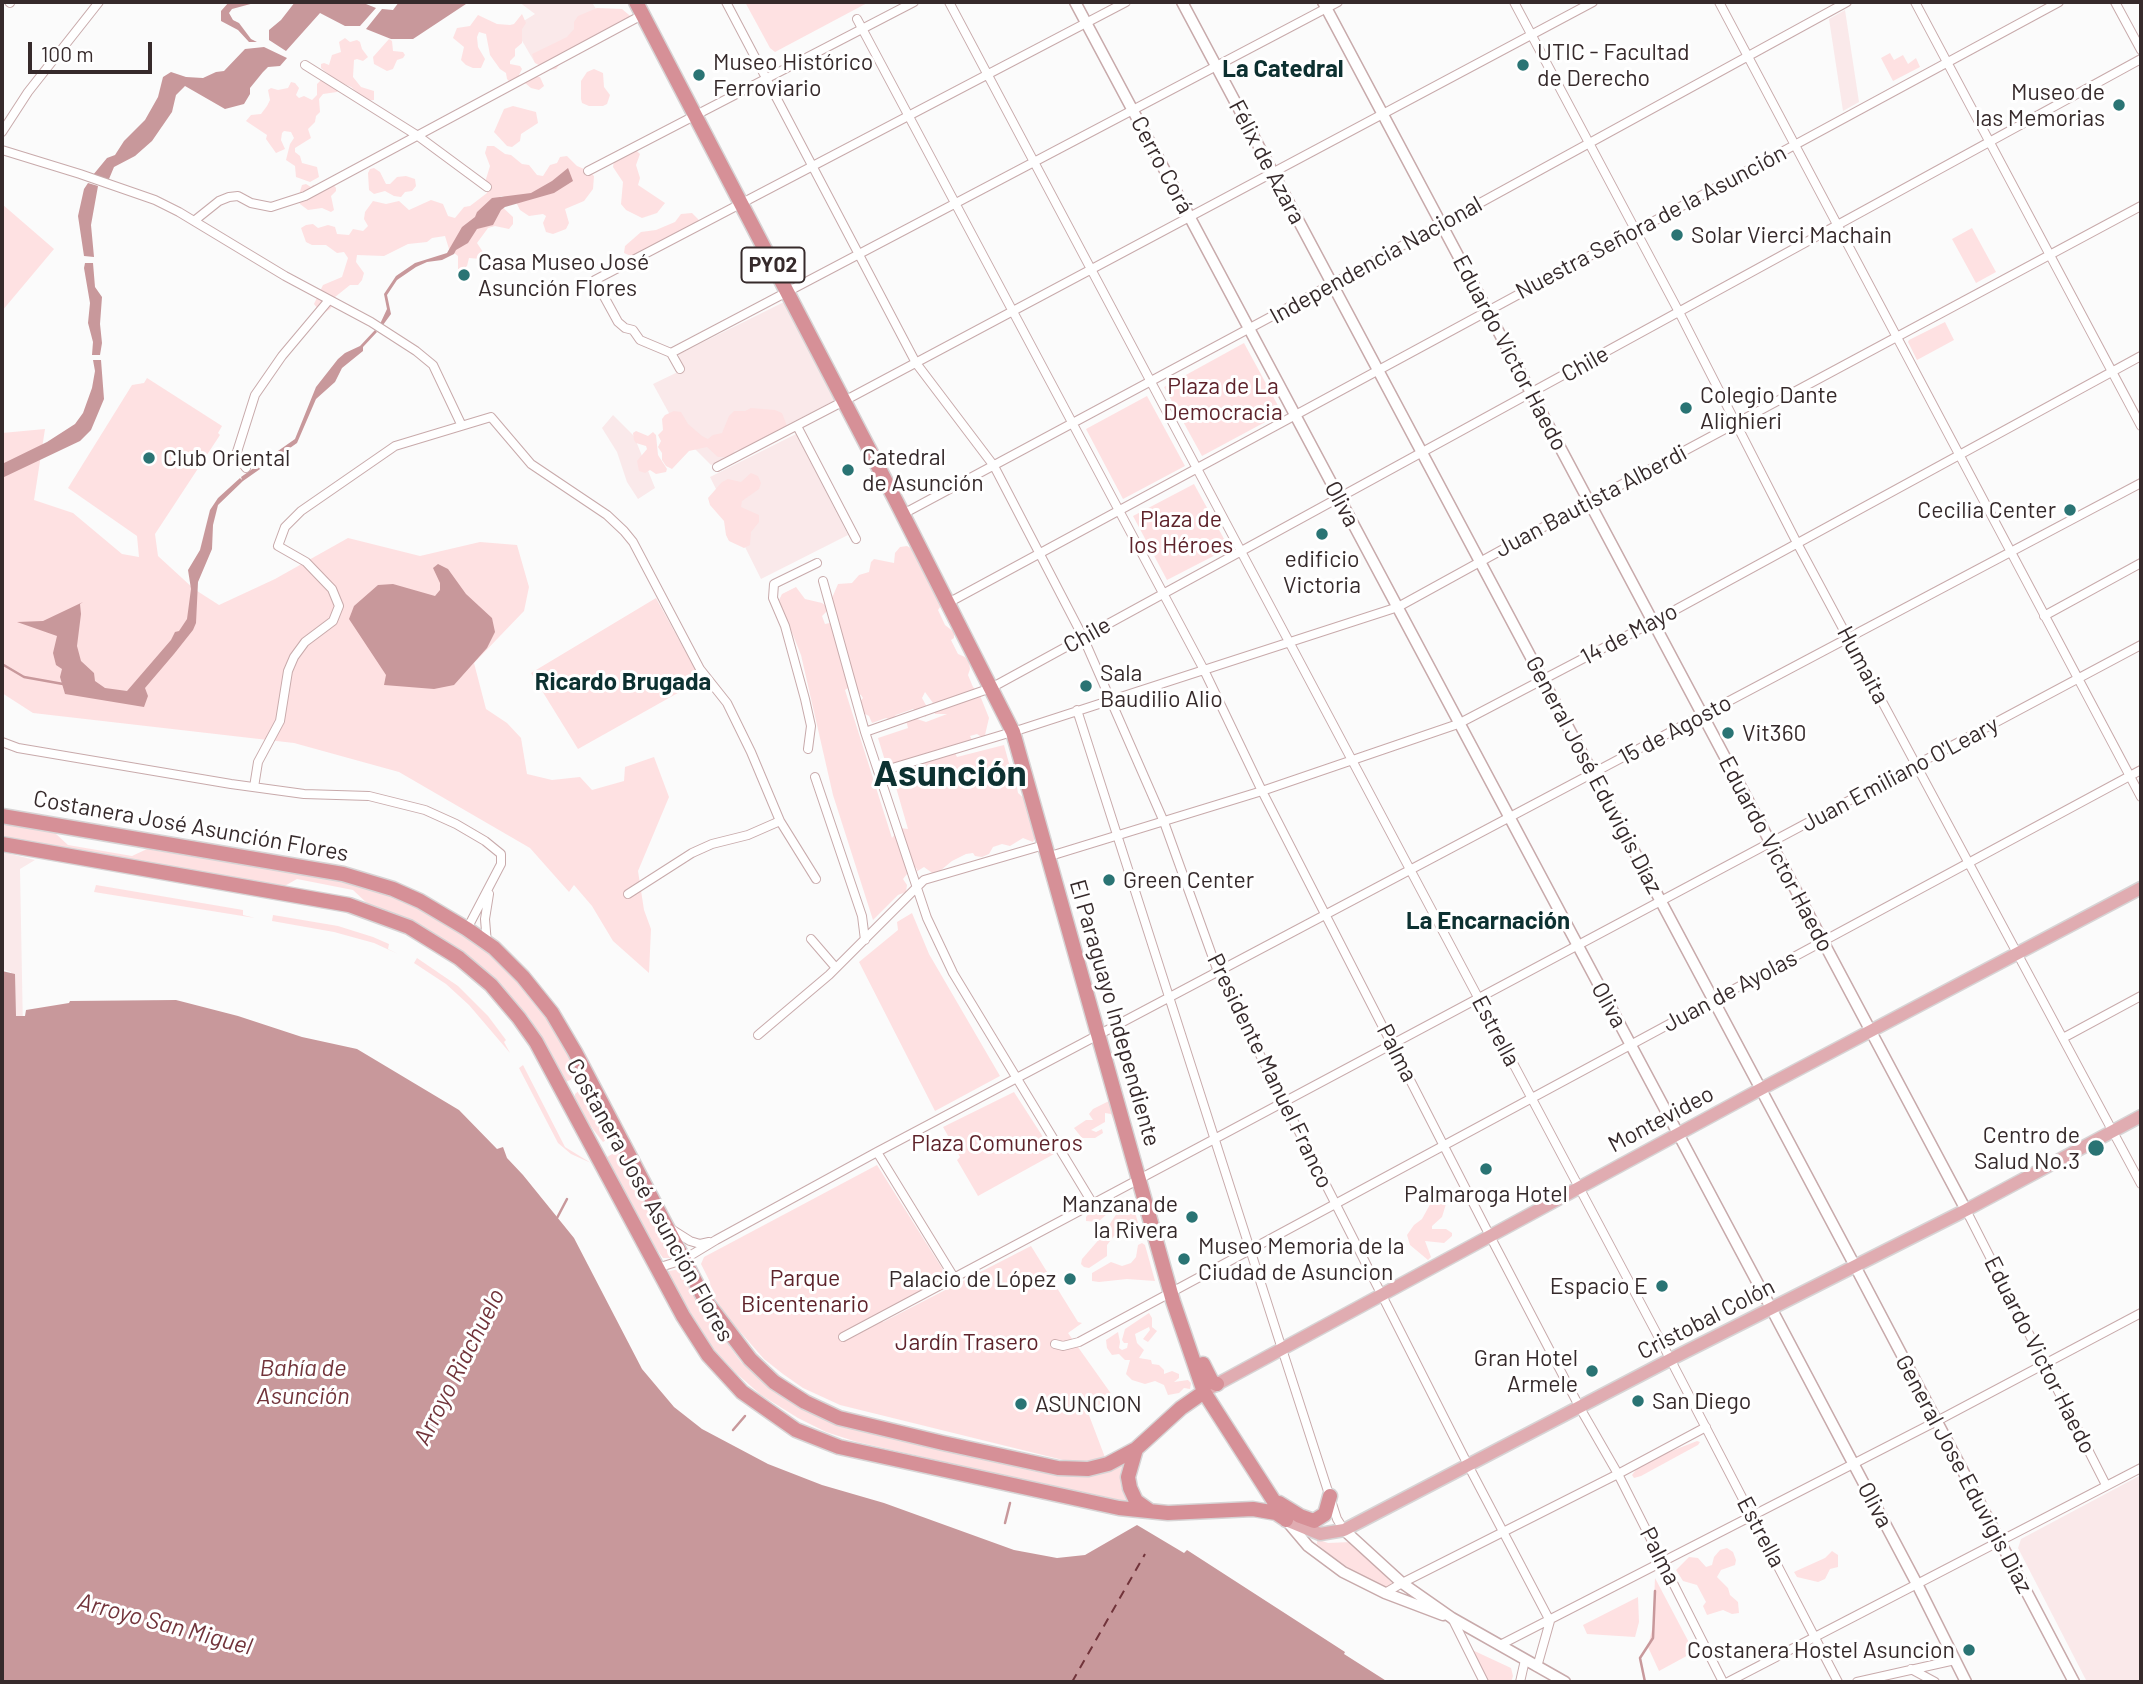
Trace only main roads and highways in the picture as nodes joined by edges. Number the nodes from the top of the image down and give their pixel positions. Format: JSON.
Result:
{"nodes":[{"id":1,"x":639,"y":8,"type":"edge"},
{"id":2,"x":2,"y":816,"type":"edge"},
{"id":3,"x":2,"y":844,"type":"edge"},
{"id":4,"x":2141,"y":888,"type":"edge"},
{"id":5,"x":588,"y":1080,"type":"junction"},
{"id":6,"x":564,"y":1092,"type":"junction"},
{"id":7,"x":2141,"y":1116,"type":"edge"},
{"id":8,"x":621,"y":1141,"type":"junction"},
{"id":9,"x":597,"y":1154,"type":"junction"},
{"id":10,"x":1172,"y":1297,"type":"junction"},
{"id":11,"x":1217,"y":1384,"type":"junction"},
{"id":12,"x":1204,"y":1392,"type":"junction"},
{"id":13,"x":1136,"y":1448,"type":"junction"},
{"id":14,"x":1270,"y":1496,"type":"junction"},
{"id":15,"x":1330,"y":1496,"type":"road end"},
{"id":16,"x":1152,"y":1512,"type":"junction"},
{"id":17,"x":1286,"y":1520,"type":"junction"}],
"edges":[{"from":1,"to":10,"type":"highway","name":"El Paraguayo Independiente","number":"PY02"},
{"from":2,"to":5,"type":"highway","name":"Costanera José Asunción Flores"},
{"from":3,"to":6,"type":"highway","name":"Costanera José Asunción Flores"},
{"from":4,"to":11,"type":"main road","name":"Montevideo"},
{"from":5,"to":6,"type":"highway"},
{"from":5,"to":8,"type":"highway","name":"Costanera José Asunción Flores"},
{"from":6,"to":9,"type":"highway","name":"Costanera José Asunción Flores"},
{"from":7,"to":17,"type":"main road","name":"Cristobal Colón"},
{"from":8,"to":9,"type":"highway"},
{"from":8,"to":13,"type":"highway","name":"Costanera José Asunción Flores"},
{"from":9,"to":16,"type":"highway","name":"Costanera José Asunción Flores"},
{"from":10,"to":11,"type":"highway"},
{"from":10,"to":12,"type":"highway","name":"El Paraguayo Independiente"},
{"from":11,"to":12,"type":"main road","name":"Montevideo"},
{"from":12,"to":13,"type":"highway","name":"Costanera José Asunción Flores"},
{"from":12,"to":14,"type":"highway","name":"El Paraguayo Independiente"},
{"from":13,"to":16,"type":"highway"},
{"from":14,"to":15,"type":"highway"},
{"from":14,"to":17,"type":"highway","name":"El Paraguayo Independiente"},
{"from":16,"to":17,"type":"highway","name":"Costanera José Asunción Flores"}]}
